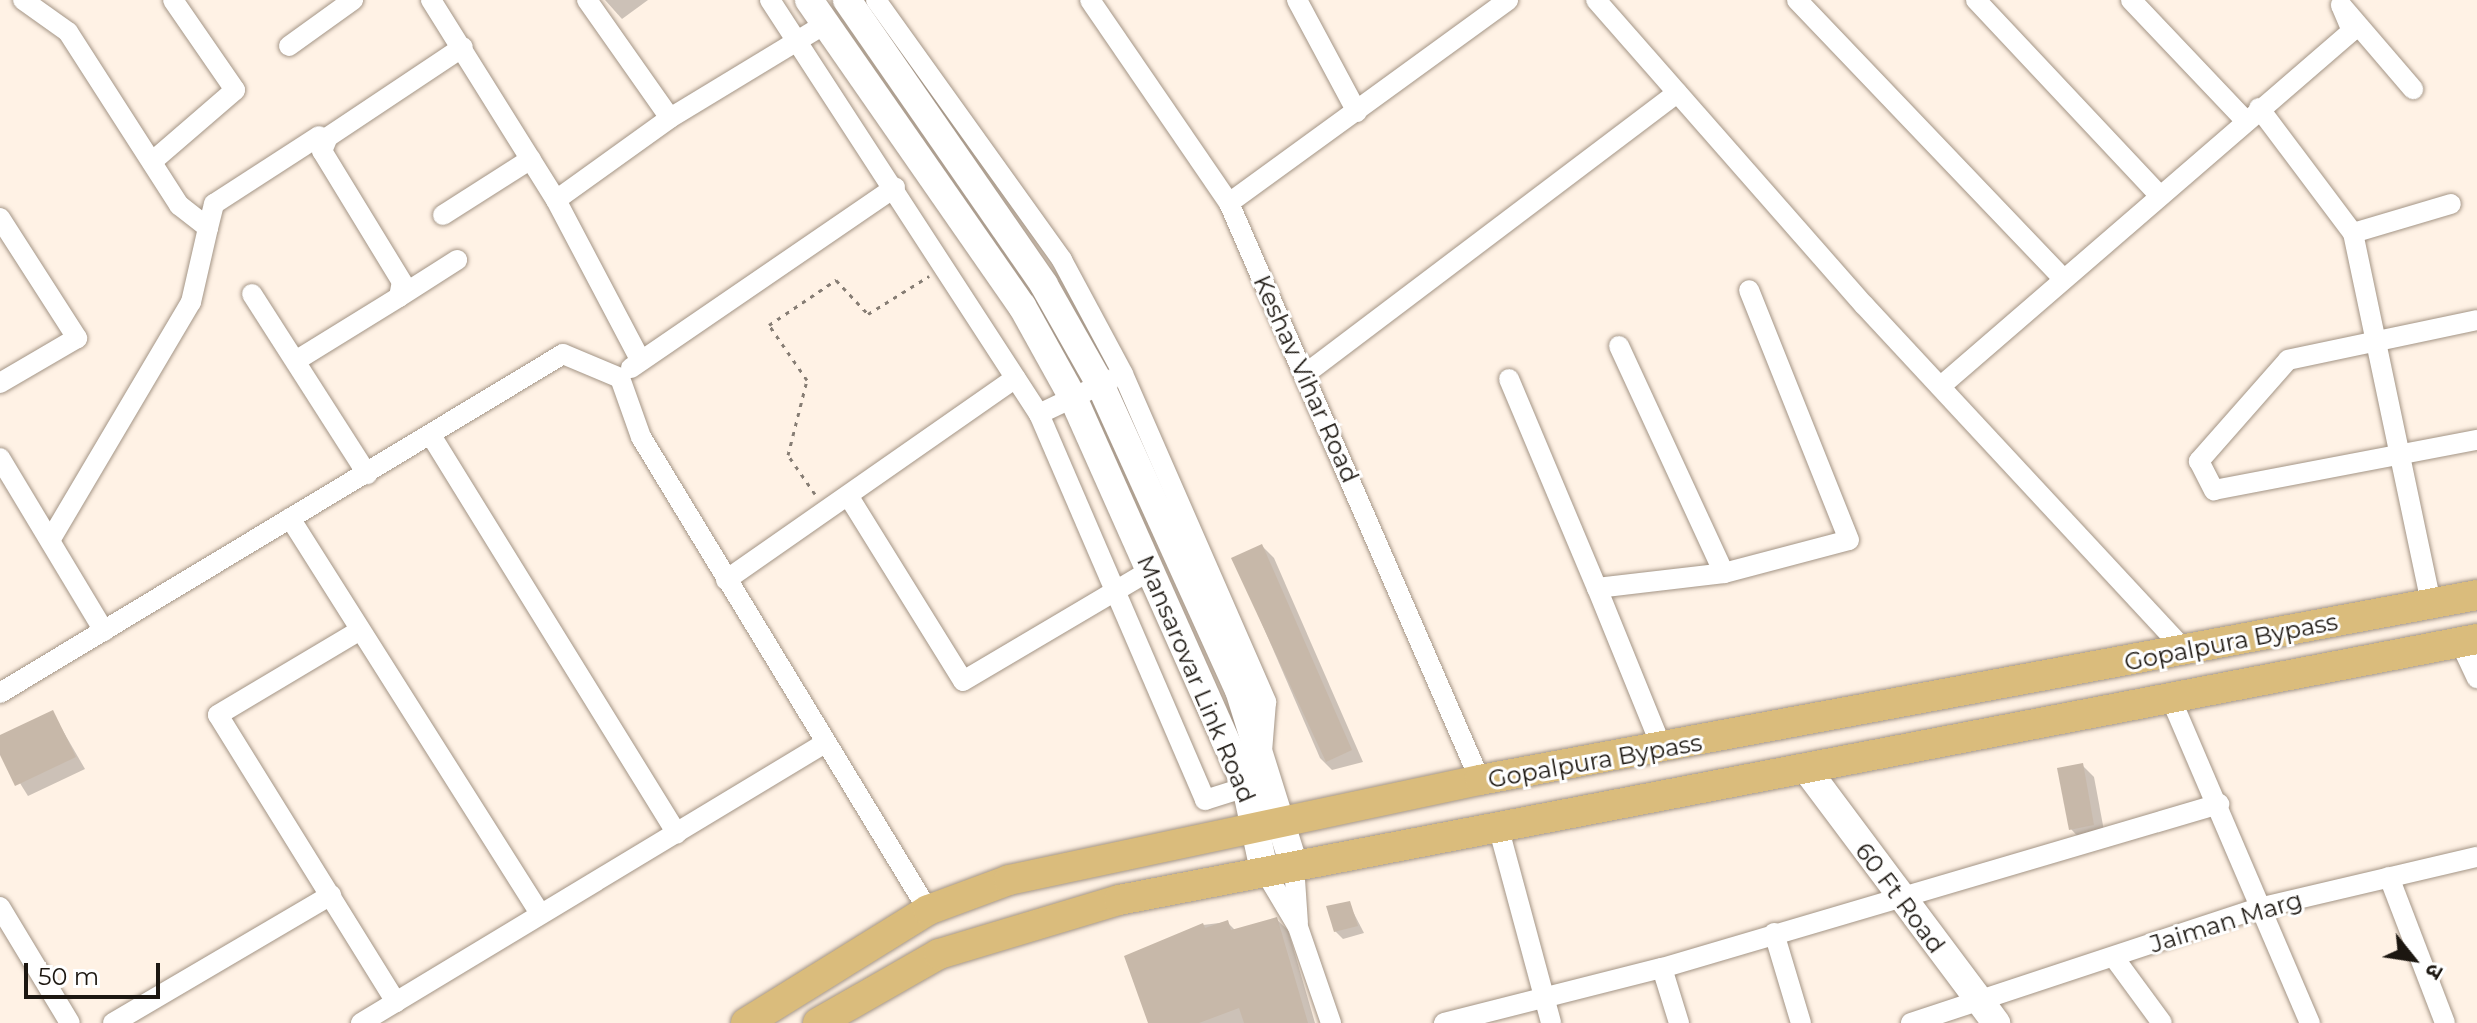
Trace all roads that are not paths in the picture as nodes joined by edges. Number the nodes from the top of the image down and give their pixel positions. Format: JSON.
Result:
{"nodes":[{"id":1,"x":23,"y":0,"type":"edge"},
{"id":2,"x":173,"y":0,"type":"edge"},
{"id":3,"x":353,"y":0,"type":"edge"},
{"id":4,"x":431,"y":0,"type":"edge"},
{"id":5,"x":587,"y":0,"type":"edge"},
{"id":6,"x":770,"y":0,"type":"edge"},
{"id":7,"x":809,"y":0,"type":"edge"},
{"id":8,"x":847,"y":0,"type":"edge"},
{"id":9,"x":876,"y":0,"type":"edge"},
{"id":10,"x":1090,"y":0,"type":"edge"},
{"id":11,"x":1297,"y":0,"type":"edge"},
{"id":12,"x":1596,"y":0,"type":"edge"},
{"id":13,"x":1797,"y":0,"type":"edge"},
{"id":14,"x":1976,"y":0,"type":"edge"},
{"id":15,"x":2131,"y":0,"type":"edge"},
{"id":16,"x":1500,"y":3,"type":"edge"},
{"id":17,"x":825,"y":24,"type":"junction"},
{"id":18,"x":799,"y":40,"type":"junction"},
{"id":19,"x":289,"y":46,"type":"dead end"},
{"id":20,"x":463,"y":47,"type":"junction"},
{"id":21,"x":2413,"y":89,"type":"dead end"},
{"id":22,"x":1677,"y":93,"type":"junction"},
{"id":23,"x":1357,"y":112,"type":"junction"},
{"id":24,"x":2252,"y":114,"type":"junction"},
{"id":25,"x":670,"y":118,"type":"junction"},
{"id":26,"x":319,"y":136,"type":"dead end"},
{"id":27,"x":531,"y":159,"type":"junction"},
{"id":28,"x":154,"y":160,"type":"junction"},
{"id":29,"x":895,"y":187,"type":"junction"},
{"id":30,"x":2159,"y":195,"type":"junction"},
{"id":31,"x":556,"y":200,"type":"junction"},
{"id":32,"x":1229,"y":203,"type":"junction"},
{"id":33,"x":2451,"y":204,"type":"dead end"},
{"id":34,"x":443,"y":215,"type":"dead end"},
{"id":35,"x":0,"y":218,"type":"edge"},
{"id":36,"x":208,"y":228,"type":"junction"},
{"id":37,"x":2353,"y":233,"type":"junction"},
{"id":38,"x":457,"y":260,"type":"dead end"},
{"id":39,"x":2064,"y":279,"type":"junction"},
{"id":40,"x":1749,"y":290,"type":"dead end"},
{"id":41,"x":252,"y":294,"type":"dead end"},
{"id":42,"x":399,"y":297,"type":"junction"},
{"id":43,"x":2477,"y":320,"type":"edge"},
{"id":44,"x":2372,"y":345,"type":"junction"},
{"id":45,"x":1619,"y":346,"type":"dead end"},
{"id":46,"x":640,"y":359,"type":"junction"},
{"id":47,"x":297,"y":360,"type":"junction"},
{"id":48,"x":1304,"y":375,"type":"junction"},
{"id":49,"x":620,"y":378,"type":"junction"},
{"id":50,"x":1016,"y":378,"type":"junction"},
{"id":51,"x":1112,"y":379,"type":"junction"},
{"id":52,"x":1509,"y":379,"type":"dead end"},
{"id":53,"x":0,"y":383,"type":"edge"},
{"id":54,"x":1941,"y":386,"type":"junction"},
{"id":55,"x":1074,"y":400,"type":"junction"},
{"id":56,"x":1039,"y":414,"type":"junction"},
{"id":57,"x":432,"y":437,"type":"junction"},
{"id":58,"x":2477,"y":440,"type":"edge"},
{"id":59,"x":2397,"y":456,"type":"junction"},
{"id":60,"x":0,"y":458,"type":"edge"},
{"id":61,"x":367,"y":474,"type":"junction"},
{"id":62,"x":849,"y":497,"type":"junction"},
{"id":63,"x":290,"y":518,"type":"junction"},
{"id":64,"x":50,"y":540,"type":"junction"},
{"id":65,"x":1151,"y":570,"type":"junction"},
{"id":66,"x":1724,"y":573,"type":"junction"},
{"id":67,"x":726,"y":580,"type":"junction"},
{"id":68,"x":1597,"y":588,"type":"junction"},
{"id":69,"x":1114,"y":590,"type":"junction"},
{"id":70,"x":2477,"y":595,"type":"edge"},
{"id":71,"x":2431,"y":603,"type":"junction"},
{"id":72,"x":104,"y":631,"type":"junction"},
{"id":73,"x":357,"y":632,"type":"junction"},
{"id":74,"x":2468,"y":641,"type":"edge"},
{"id":75,"x":2186,"y":651,"type":"junction"},
{"id":76,"x":2477,"y":678,"type":"edge"},
{"id":77,"x":0,"y":693,"type":"edge"},
{"id":78,"x":2171,"y":699,"type":"junction"},
{"id":79,"x":825,"y":743,"type":"junction"},
{"id":80,"x":1662,"y":748,"type":"junction"},
{"id":81,"x":1807,"y":770,"type":"junction"},
{"id":82,"x":1480,"y":780,"type":"junction"},
{"id":83,"x":1246,"y":787,"type":"junction"},
{"id":84,"x":2219,"y":804,"type":"junction"},
{"id":85,"x":1269,"y":824,"type":"junction"},
{"id":86,"x":1498,"y":826,"type":"junction"},
{"id":87,"x":677,"y":833,"type":"junction"},
{"id":88,"x":2477,"y":857,"type":"edge"},
{"id":89,"x":1294,"y":865,"type":"junction"},
{"id":90,"x":1264,"y":870,"type":"junction"},
{"id":91,"x":2389,"y":877,"type":"junction"},
{"id":92,"x":331,"y":895,"type":"junction"},
{"id":93,"x":1895,"y":897,"type":"junction"},
{"id":94,"x":0,"y":907,"type":"edge"},
{"id":95,"x":2259,"y":908,"type":"junction"},
{"id":96,"x":928,"y":910,"type":"junction"},
{"id":97,"x":539,"y":912,"type":"junction"},
{"id":98,"x":1298,"y":927,"type":"junction"},
{"id":99,"x":1774,"y":933,"type":"junction"},
{"id":100,"x":2115,"y":959,"type":"junction"},
{"id":101,"x":1662,"y":968,"type":"junction"},
{"id":102,"x":1543,"y":998,"type":"junction"},
{"id":103,"x":1978,"y":998,"type":"junction"},
{"id":104,"x":396,"y":1002,"type":"junction"},
{"id":105,"x":70,"y":1023,"type":"edge"},
{"id":106,"x":113,"y":1023,"type":"edge"},
{"id":107,"x":361,"y":1023,"type":"edge"},
{"id":108,"x":746,"y":1023,"type":"edge"},
{"id":109,"x":818,"y":1023,"type":"edge"},
{"id":110,"x":1331,"y":1023,"type":"edge"},
{"id":111,"x":1444,"y":1023,"type":"edge"},
{"id":112,"x":1551,"y":1023,"type":"edge"},
{"id":113,"x":1679,"y":1023,"type":"edge"},
{"id":114,"x":1801,"y":1023,"type":"edge"},
{"id":115,"x":1911,"y":1023,"type":"edge"},
{"id":116,"x":1996,"y":1023,"type":"edge"},
{"id":117,"x":2162,"y":1023,"type":"edge"},
{"id":118,"x":2310,"y":1023,"type":"edge"},
{"id":119,"x":2445,"y":1023,"type":"edge"}],
"edges":[{"from":1,"to":28,"type":"street"},
{"from":2,"to":28,"type":"street"},
{"from":3,"to":19,"type":"street"},
{"from":4,"to":20,"type":"street"},
{"from":5,"to":25,"type":"street"},
{"from":6,"to":18,"type":"street"},
{"from":7,"to":17,"type":"street","name":"Mansarovar Link Road"},
{"from":8,"to":51,"type":"street","name":"Mansarovar Link Road"},
{"from":9,"to":51,"type":"street"},
{"from":10,"to":32,"type":"street","name":"Keshav Vihar Road"},
{"from":11,"to":23,"type":"street"},
{"from":12,"to":22,"type":"street"},
{"from":13,"to":39,"type":"street"},
{"from":14,"to":30,"type":"street"},
{"from":15,"to":24,"type":"street"},
{"from":16,"to":23,"type":"street"},
{"from":17,"to":18,"type":"street"},
{"from":17,"to":55,"type":"street","name":"Mansarovar Link Road"},
{"from":18,"to":25,"type":"street"},
{"from":18,"to":29,"type":"street"},
{"from":20,"to":27,"type":"street"},
{"from":20,"to":42,"type":"street"},
{"from":21,"to":24,"type":"street"},
{"from":22,"to":48,"type":"street"},
{"from":22,"to":54,"type":"street"},
{"from":23,"to":32,"type":"street"},
{"from":24,"to":30,"type":"street"},
{"from":24,"to":37,"type":"street"},
{"from":25,"to":31,"type":"street"},
{"from":26,"to":36,"type":"street"},
{"from":27,"to":31,"type":"street"},
{"from":27,"to":34,"type":"street"},
{"from":28,"to":36,"type":"street"},
{"from":29,"to":46,"type":"street"},
{"from":29,"to":50,"type":"street"},
{"from":30,"to":39,"type":"street"},
{"from":31,"to":46,"type":"street"},
{"from":32,"to":48,"type":"street","name":"Keshav Vihar Road"},
{"from":33,"to":37,"type":"street"},
{"from":35,"to":53,"type":"street"},
{"from":36,"to":64,"type":"street"},
{"from":37,"to":44,"type":"street"},
{"from":38,"to":42,"type":"street"},
{"from":39,"to":54,"type":"street"},
{"from":40,"to":66,"type":"street"},
{"from":41,"to":47,"type":"street"},
{"from":42,"to":47,"type":"street"},
{"from":43,"to":44,"type":"street"},
{"from":44,"to":59,"type":"street"},
{"from":44,"to":59,"type":"street"},
{"from":45,"to":66,"type":"street"},
{"from":46,"to":49,"type":"street"},
{"from":47,"to":61,"type":"street"},
{"from":48,"to":82,"type":"street","name":"Keshav Vihar Road"},
{"from":49,"to":57,"type":"street"},
{"from":49,"to":67,"type":"street"},
{"from":50,"to":56,"type":"street"},
{"from":50,"to":62,"type":"street"},
{"from":51,"to":55,"type":"street"},
{"from":51,"to":85,"type":"street","name":"Mansarovar Link Road"},
{"from":52,"to":68,"type":"street"},
{"from":54,"to":75,"type":"street"},
{"from":55,"to":56,"type":"street"},
{"from":55,"to":65,"type":"street","name":"Mansarovar Link Road"},
{"from":56,"to":69,"type":"street"},
{"from":57,"to":61,"type":"street"},
{"from":57,"to":87,"type":"street"},
{"from":58,"to":59,"type":"street"},
{"from":59,"to":71,"type":"street"},
{"from":60,"to":64,"type":"street"},
{"from":61,"to":63,"type":"street"},
{"from":62,"to":67,"type":"street"},
{"from":62,"to":69,"type":"street"},
{"from":63,"to":72,"type":"street"},
{"from":63,"to":73,"type":"street"},
{"from":64,"to":72,"type":"street"},
{"from":65,"to":69,"type":"street"},
{"from":65,"to":83,"type":"street","name":"Mansarovar Link Road"},
{"from":66,"to":68,"type":"street"},
{"from":67,"to":79,"type":"street"},
{"from":68,"to":80,"type":"street"},
{"from":69,"to":83,"type":"street"},
{"from":70,"to":71,"type":"main road","name":"Gopalpura Bypass"},
{"from":71,"to":75,"type":"main road","name":"Gopalpura Bypass"},
{"from":72,"to":77,"type":"street"},
{"from":73,"to":92,"type":"street"},
{"from":73,"to":97,"type":"street"},
{"from":74,"to":76,"type":"street"},
{"from":74,"to":78,"type":"main road","name":"Gopalpura Bypass"},
{"from":75,"to":80,"type":"main road","name":"Gopalpura Bypass"},
{"from":78,"to":81,"type":"main road","name":"Gopalpura Bypass"},
{"from":78,"to":84,"type":"street"},
{"from":79,"to":87,"type":"street"},
{"from":79,"to":96,"type":"street"},
{"from":80,"to":82,"type":"main road","name":"Gopalpura Bypass"},
{"from":81,"to":86,"type":"main road","name":"Gopalpura Bypass"},
{"from":81,"to":93,"type":"street","name":"60 Ft Road"},
{"from":82,"to":85,"type":"main road","name":"Gopalpura Bypass"},
{"from":83,"to":85,"type":"street","name":"Mansarovar Link Road"},
{"from":84,"to":93,"type":"street"},
{"from":84,"to":95,"type":"street"},
{"from":85,"to":89,"type":"street","name":"Mansarovar Link Road"},
{"from":85,"to":90,"type":"street","name":"Mansarovar Link Road"},
{"from":85,"to":96,"type":"main road","name":"Gopalpura Bypass"},
{"from":86,"to":89,"type":"main road","name":"Gopalpura Bypass"},
{"from":86,"to":102,"type":"street"},
{"from":87,"to":97,"type":"street"},
{"from":88,"to":91,"type":"street","name":"Jaiman Marg"},
{"from":89,"to":90,"type":"main road","name":"Gopalpura Bypass"},
{"from":89,"to":98,"type":"street","name":"Mansarovar Link Road"},
{"from":90,"to":98,"type":"street","name":"Mansarovar Link Road"},
{"from":90,"to":109,"type":"main road","name":"Gopalpura Bypass"},
{"from":91,"to":95,"type":"street","name":"Jaiman Marg"},
{"from":91,"to":119,"type":"street"},
{"from":92,"to":104,"type":"street"},
{"from":92,"to":106,"type":"street"},
{"from":93,"to":99,"type":"street"},
{"from":93,"to":103,"type":"street","name":"60 Ft Road"},
{"from":94,"to":105,"type":"street"},
{"from":95,"to":100,"type":"street","name":"Jaiman Marg"},
{"from":95,"to":118,"type":"street"},
{"from":96,"to":108,"type":"main road","name":"Gopalpura Bypass"},
{"from":97,"to":104,"type":"street"},
{"from":98,"to":110,"type":"street"},
{"from":99,"to":101,"type":"street"},
{"from":99,"to":114,"type":"street"},
{"from":100,"to":103,"type":"street","name":"Jaiman Marg"},
{"from":100,"to":117,"type":"street"},
{"from":101,"to":102,"type":"street"},
{"from":101,"to":113,"type":"street"},
{"from":102,"to":111,"type":"street"},
{"from":102,"to":112,"type":"street"},
{"from":103,"to":115,"type":"street","name":"Jaiman Marg"},
{"from":103,"to":116,"type":"street","name":"60 Ft Road"},
{"from":104,"to":107,"type":"street"}]}
